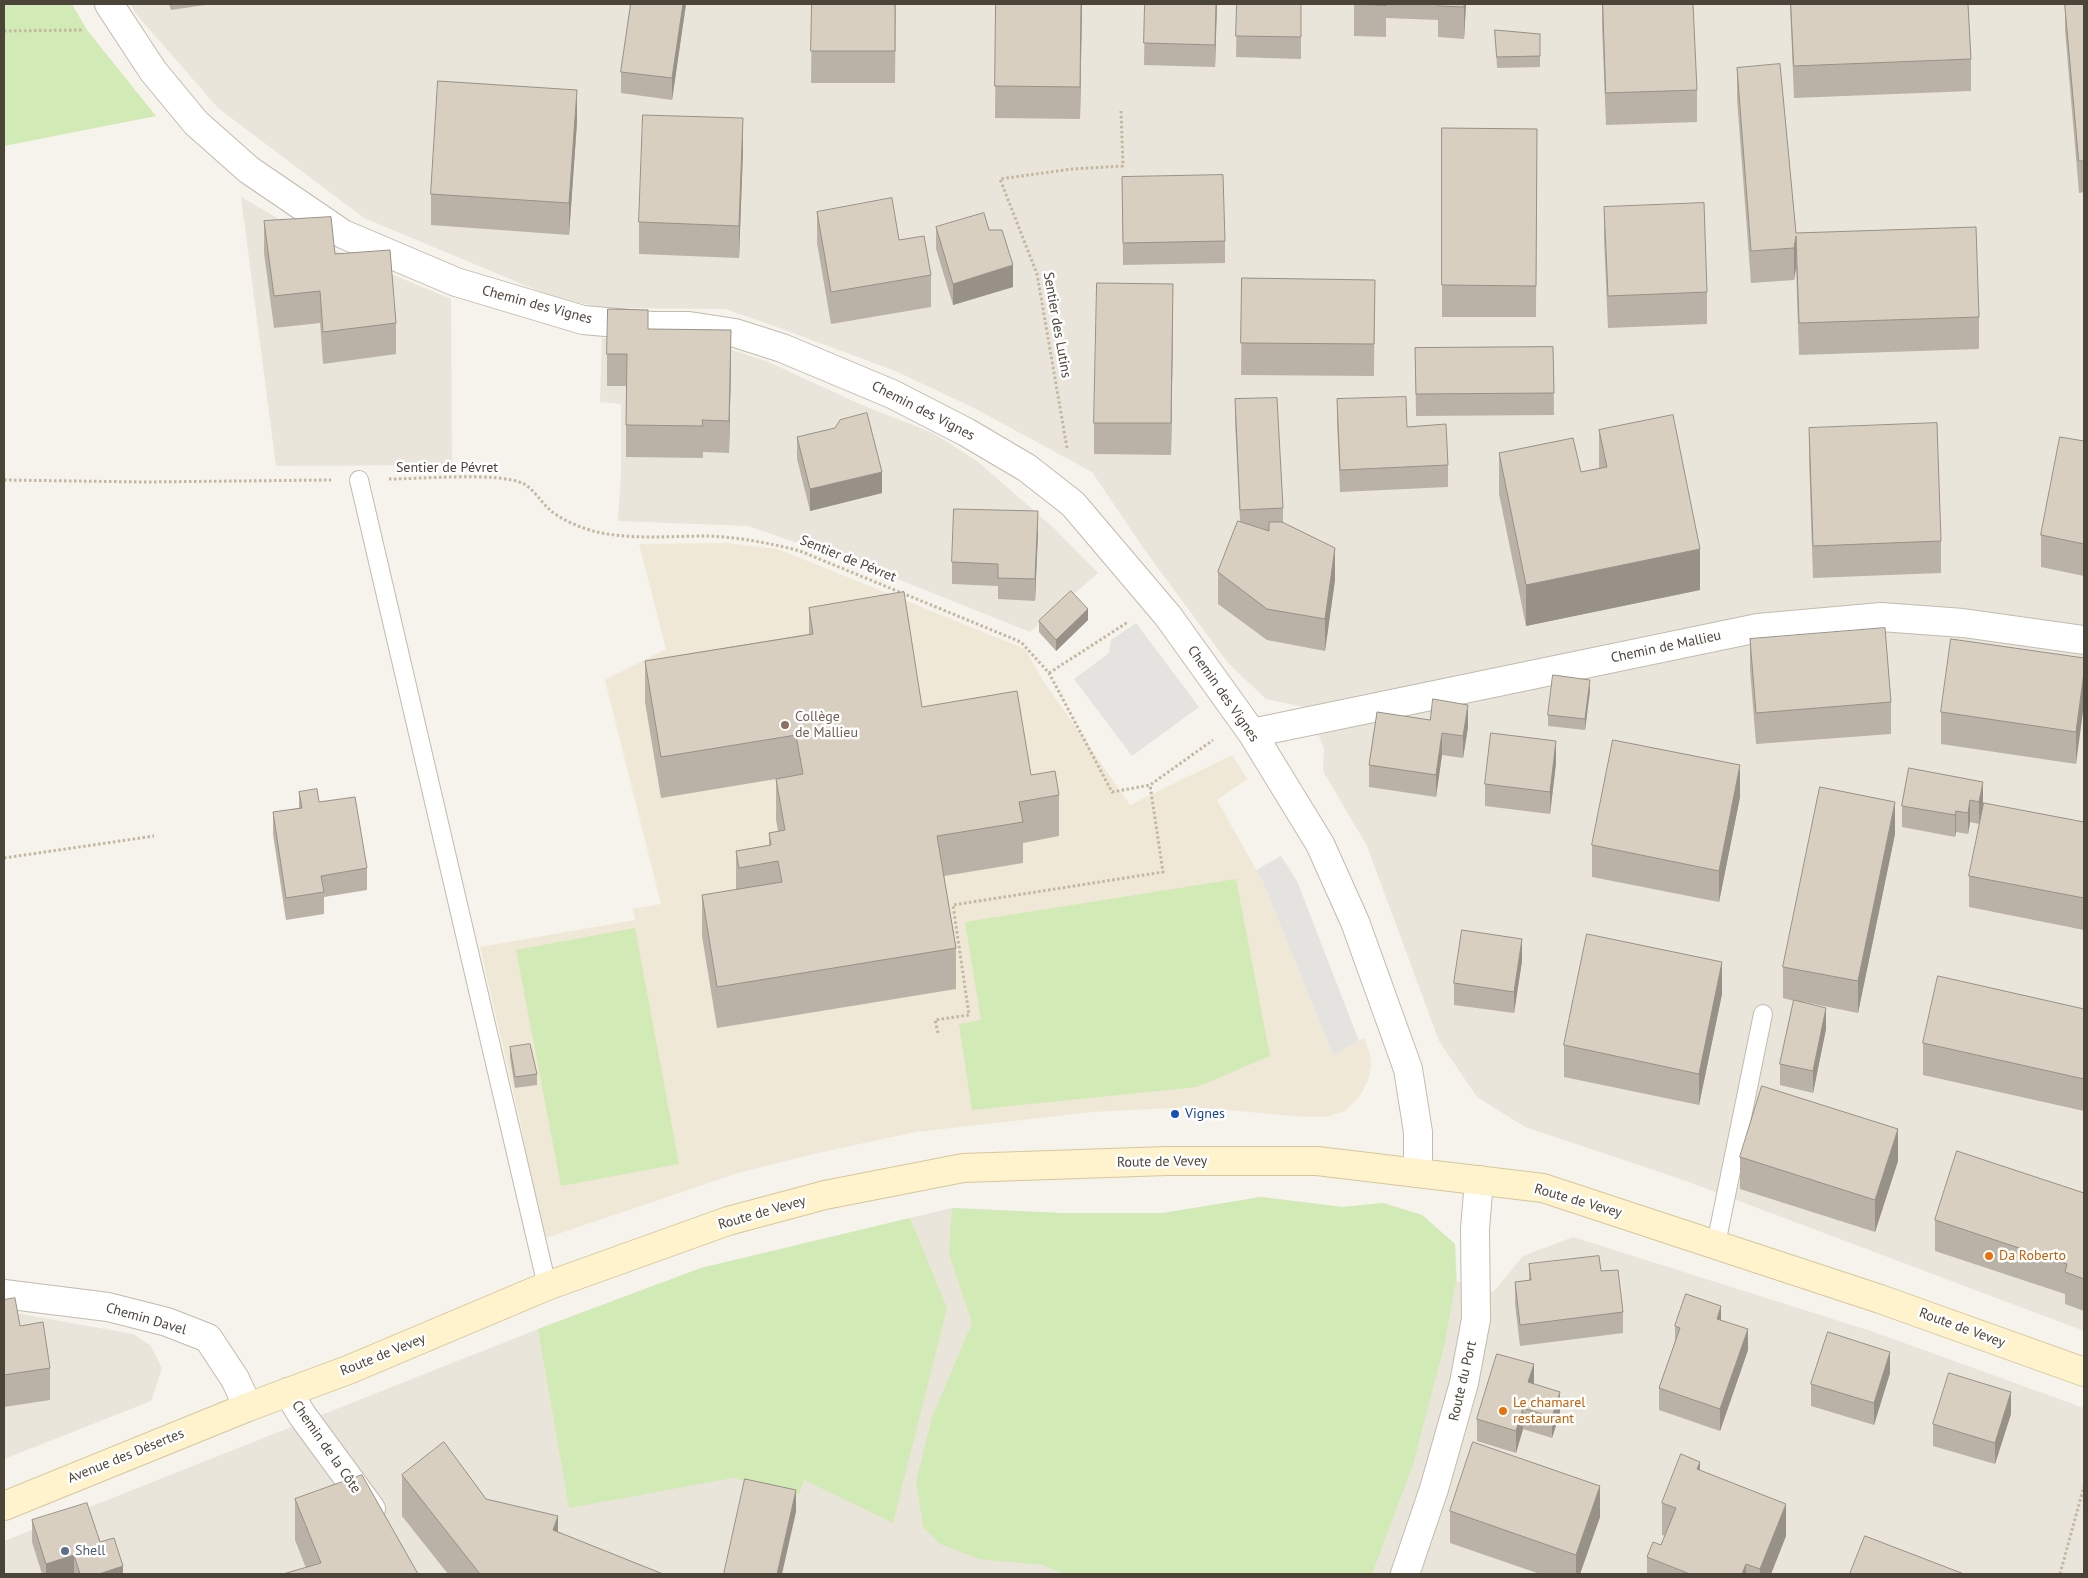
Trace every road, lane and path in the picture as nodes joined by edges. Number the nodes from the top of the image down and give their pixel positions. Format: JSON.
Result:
{"nodes":[{"id":1,"x":109,"y":4,"type":"edge"},
{"id":2,"x":87,"y":30,"type":"dead end"},
{"id":3,"x":4,"y":31,"type":"edge"},
{"id":4,"x":1121,"y":112,"type":"dead end"},
{"id":5,"x":1067,"y":448,"type":"dead end"},
{"id":6,"x":4,"y":480,"type":"edge"},
{"id":7,"x":359,"y":480,"type":"junction"},
{"id":8,"x":1130,"y":621,"type":"dead end"},
{"id":9,"x":2084,"y":640,"type":"edge"},
{"id":10,"x":1049,"y":673,"type":"junction"},
{"id":11,"x":1252,"y":733,"type":"junction"},
{"id":12,"x":1216,"y":738,"type":"dead end"},
{"id":13,"x":1150,"y":786,"type":"junction"},
{"id":14,"x":154,"y":836,"type":"dead end"},
{"id":15,"x":4,"y":858,"type":"edge"},
{"id":16,"x":1763,"y":1014,"type":"dead end"},
{"id":17,"x":938,"y":1033,"type":"dead end"},
{"id":18,"x":1418,"y":1173,"type":"junction"},
{"id":19,"x":1479,"y":1180,"type":"junction"},
{"id":20,"x":1716,"y":1244,"type":"junction"},
{"id":21,"x":547,"y":1286,"type":"junction"},
{"id":22,"x":14,"y":1295,"type":"edge"},
{"id":23,"x":2084,"y":1372,"type":"edge"},
{"id":24,"x":288,"y":1392,"type":"junction"},
{"id":25,"x":248,"y":1407,"type":"junction"},
{"id":26,"x":2084,"y":1486,"type":"edge"},
{"id":27,"x":4,"y":1506,"type":"edge"},
{"id":28,"x":383,"y":1526,"type":"edge"},
{"id":29,"x":1404,"y":1574,"type":"edge"},
{"id":30,"x":2060,"y":1574,"type":"edge"}],
"edges":[{"from":1,"to":11,"type":"street","name":"Chemin des Vignes"},
{"from":2,"to":3,"type":"path"},
{"from":4,"to":5,"type":"path","name":"Sentier des Lutins"},
{"from":6,"to":7,"type":"path","name":"Sentier de Pévret"},
{"from":7,"to":10,"type":"path","name":"Sentier de Pévret"},
{"from":7,"to":21,"type":"lane"},
{"from":8,"to":10,"type":"path"},
{"from":9,"to":11,"type":"street","name":"Chemin de Mallieu"},
{"from":10,"to":13,"type":"path","name":"Sentier de Pévret"},
{"from":11,"to":18,"type":"street","name":"Chemin des Vignes"},
{"from":12,"to":13,"type":"path"},
{"from":13,"to":17,"type":"path"},
{"from":14,"to":15,"type":"path"},
{"from":16,"to":20,"type":"lane"},
{"from":18,"to":19,"type":"main road","name":"Route de Vevey"},
{"from":18,"to":21,"type":"main road","name":"Route de Vevey"},
{"from":19,"to":20,"type":"main road","name":"Route de Vevey"},
{"from":19,"to":29,"type":"street","name":"Route du Port"},
{"from":20,"to":23,"type":"main road","name":"Route de Vevey"},
{"from":21,"to":24,"type":"main road","name":"Route de Vevey"},
{"from":22,"to":25,"type":"street","name":"Chemin Davel"},
{"from":24,"to":25,"type":"main road","name":"Route de Vevey"},
{"from":24,"to":28,"type":"street","name":"Chemin de la Côte"},
{"from":25,"to":27,"type":"main road","name":"Avenue des Désertes"},
{"from":26,"to":30,"type":"path"}]}
